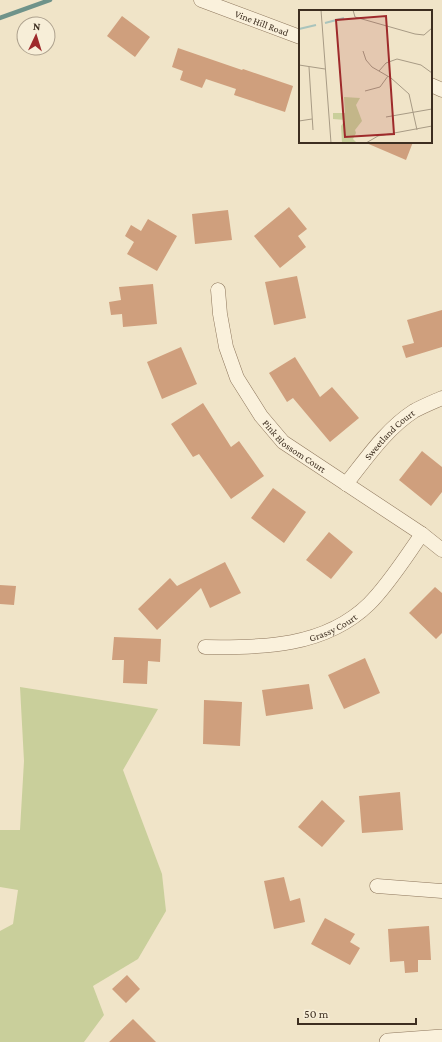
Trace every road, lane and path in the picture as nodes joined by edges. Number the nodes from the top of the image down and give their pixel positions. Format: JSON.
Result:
{"nodes":[{"id":1,"x":201,"y":0,"type":"edge"},
{"id":2,"x":299,"y":37,"type":"edge"},
{"id":3,"x":432,"y":86,"type":"edge"},
{"id":4,"x":442,"y":90,"type":"edge"},
{"id":5,"x":218,"y":290,"type":"dead end"},
{"id":6,"x":442,"y":398,"type":"edge"},
{"id":7,"x":346,"y":484,"type":"junction"},
{"id":8,"x":422,"y":534,"type":"junction"},
{"id":9,"x":442,"y":550,"type":"edge"},
{"id":10,"x":205,"y":647,"type":"dead end"},
{"id":11,"x":377,"y":886,"type":"dead end"},
{"id":12,"x":442,"y":891,"type":"edge"},
{"id":13,"x":442,"y":1038,"type":"edge"},
{"id":14,"x":388,"y":1042,"type":"edge"}],
"edges":[{"from":1,"to":2,"type":"street","name":"Vine Hill Road"},
{"from":3,"to":4,"type":"street"},
{"from":5,"to":7,"type":"street","name":"Pink Blossom Court"},
{"from":6,"to":7,"type":"street","name":"Sweetland Court"},
{"from":7,"to":8,"type":"street","name":"Pink Blossom Court"},
{"from":8,"to":9,"type":"street","name":"Pink Blossom Court"},
{"from":8,"to":10,"type":"street","name":"Grassy Court"},
{"from":11,"to":12,"type":"street"},
{"from":13,"to":14,"type":"street"}]}
